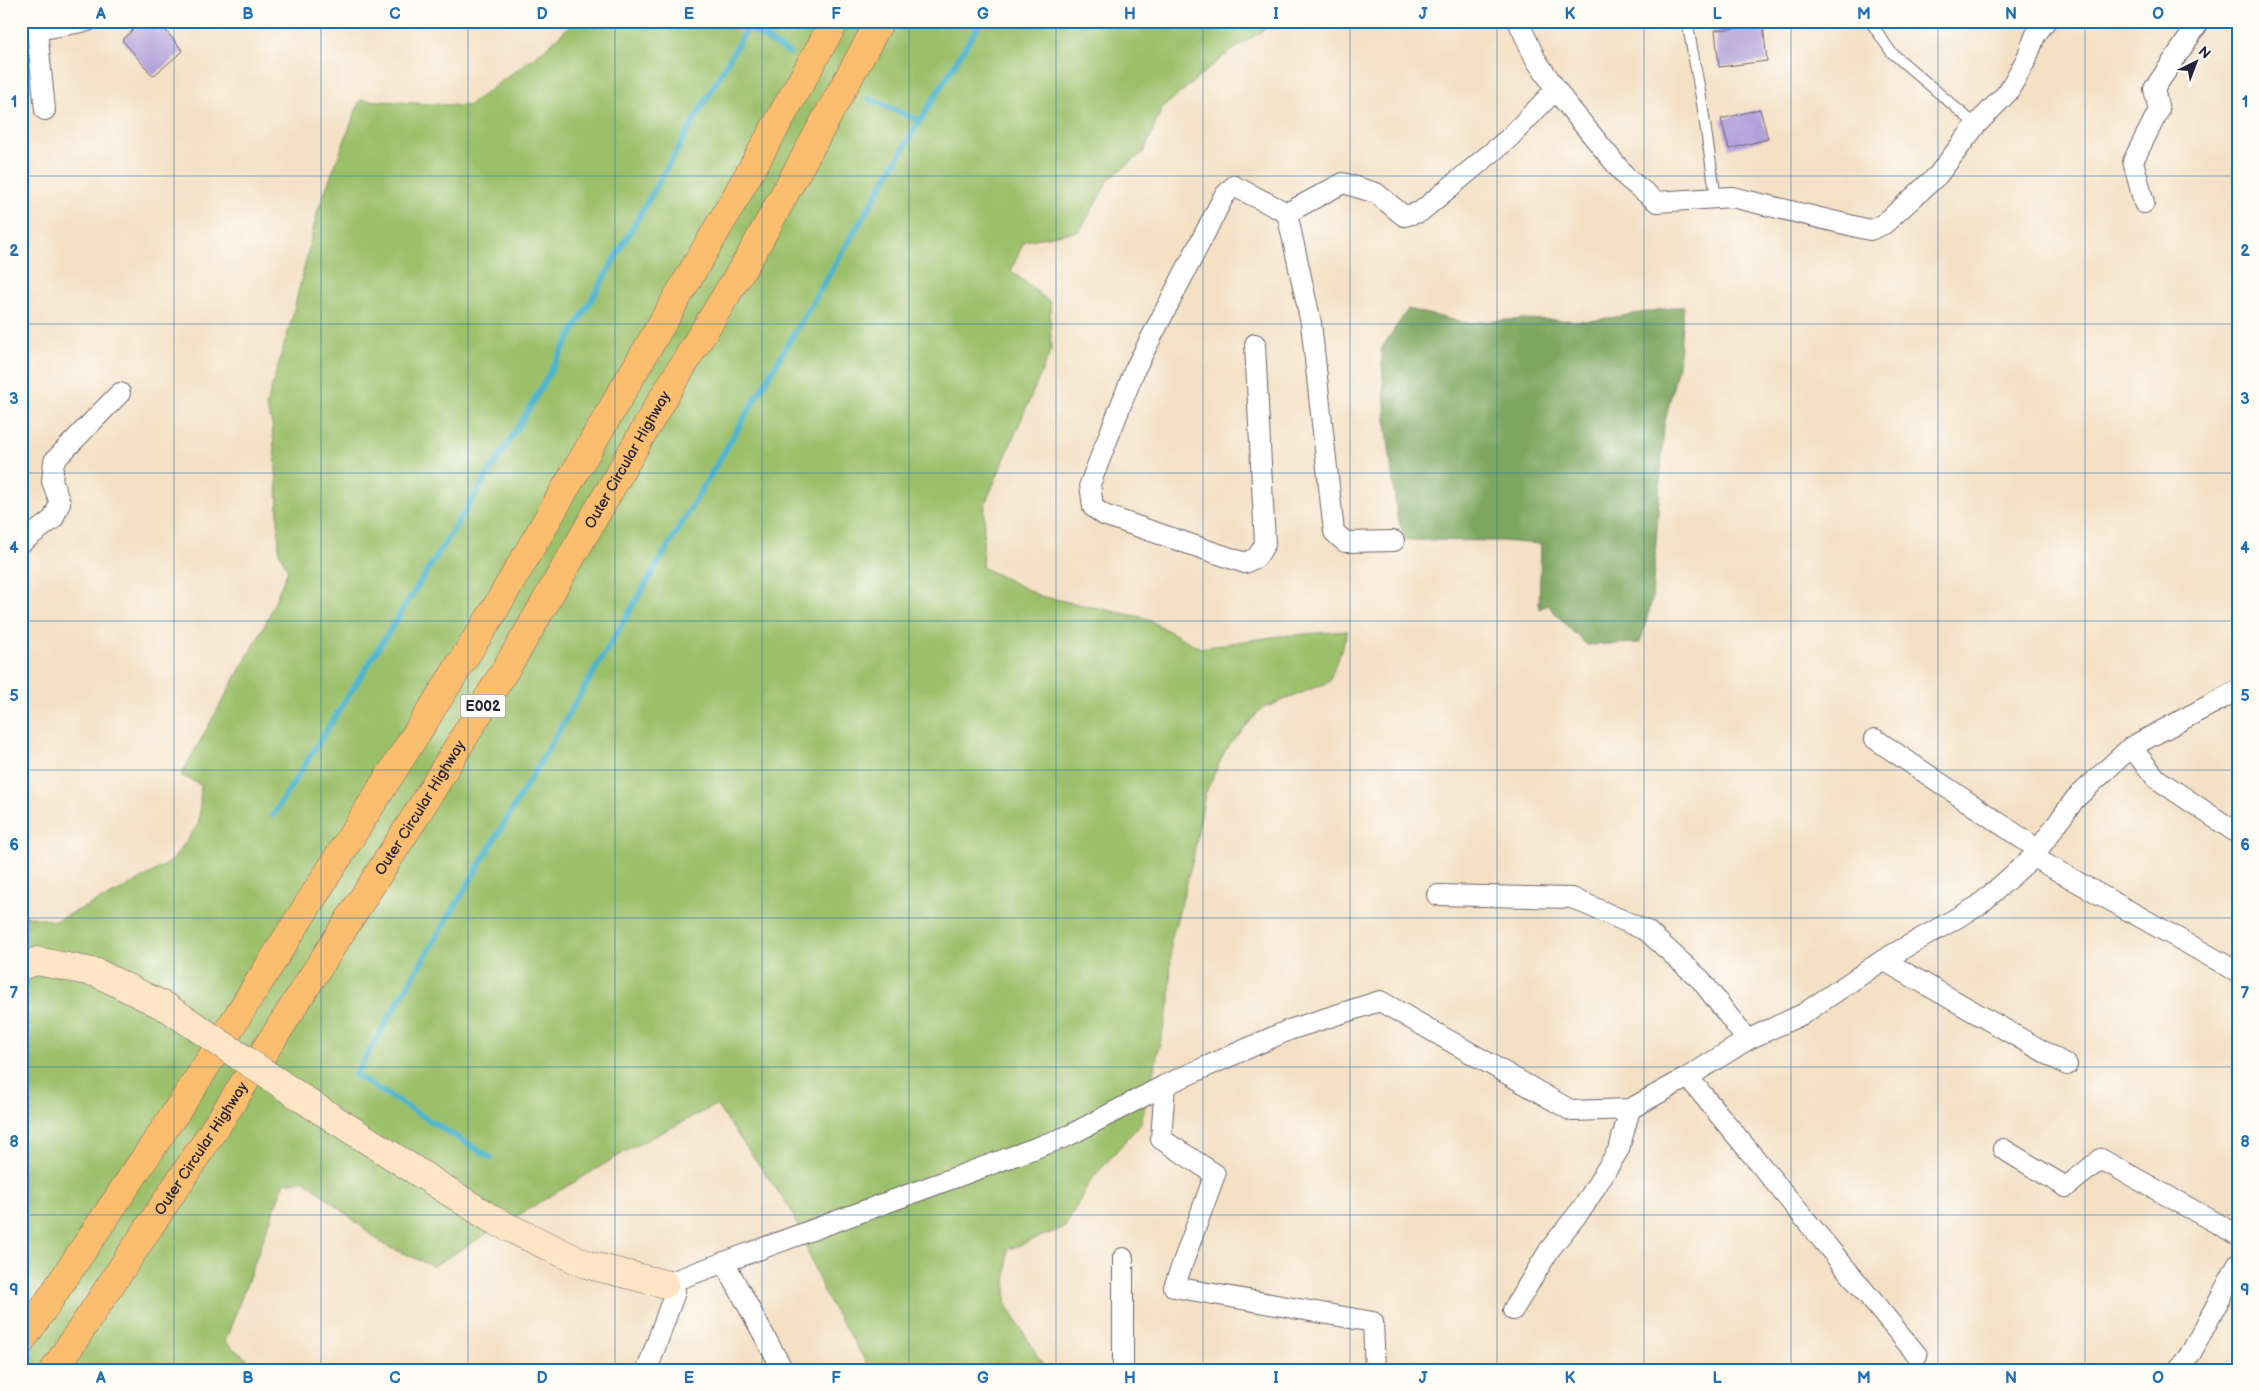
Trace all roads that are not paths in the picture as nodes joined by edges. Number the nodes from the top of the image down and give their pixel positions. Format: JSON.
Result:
{"nodes":[{"id":1,"x":88,"y":21,"type":"edge"},
{"id":2,"x":835,"y":21,"type":"edge"},
{"id":3,"x":880,"y":21,"type":"edge"},
{"id":4,"x":1518,"y":21,"type":"edge"},
{"id":5,"x":1687,"y":21,"type":"edge"},
{"id":6,"x":1870,"y":21,"type":"edge"},
{"id":7,"x":2046,"y":21,"type":"edge"},
{"id":8,"x":2200,"y":21,"type":"edge"},
{"id":9,"x":1556,"y":89,"type":"junction"},
{"id":10,"x":45,"y":110,"type":"dead end"},
{"id":11,"x":1976,"y":125,"type":"junction"},
{"id":12,"x":1716,"y":198,"type":"junction"},
{"id":13,"x":2144,"y":203,"type":"dead end"},
{"id":14,"x":1287,"y":213,"type":"junction"},
{"id":15,"x":1255,"y":344,"type":"dead end"},
{"id":16,"x":120,"y":392,"type":"dead end"},
{"id":17,"x":1394,"y":542,"type":"dead end"},
{"id":18,"x":21,"y":543,"type":"edge"},
{"id":19,"x":2238,"y":690,"type":"edge"},
{"id":20,"x":1875,"y":739,"type":"dead end"},
{"id":21,"x":2131,"y":747,"type":"junction"},
{"id":22,"x":2234,"y":831,"type":"dead end"},
{"id":23,"x":2036,"y":854,"type":"junction"},
{"id":24,"x":1437,"y":895,"type":"dead end"},
{"id":25,"x":1883,"y":960,"type":"junction"},
{"id":26,"x":21,"y":966,"type":"edge"},
{"id":27,"x":2234,"y":971,"type":"edge"},
{"id":28,"x":2238,"y":988,"type":"edge"},
{"id":29,"x":1747,"y":1040,"type":"junction"},
{"id":30,"x":2067,"y":1065,"type":"dead end"},
{"id":31,"x":1688,"y":1077,"type":"junction"},
{"id":32,"x":1165,"y":1085,"type":"junction"},
{"id":33,"x":1630,"y":1109,"type":"junction"},
{"id":34,"x":2002,"y":1149,"type":"dead end"},
{"id":35,"x":2238,"y":1235,"type":"edge"},
{"id":36,"x":1123,"y":1258,"type":"dead end"},
{"id":37,"x":724,"y":1262,"type":"junction"},
{"id":38,"x":2238,"y":1264,"type":"edge"},
{"id":39,"x":665,"y":1284,"type":"junction"},
{"id":40,"x":1513,"y":1310,"type":"dead end"},
{"id":41,"x":21,"y":1342,"type":"edge"},
{"id":42,"x":1917,"y":1355,"type":"dead end"},
{"id":43,"x":54,"y":1370,"type":"edge"},
{"id":44,"x":647,"y":1370,"type":"edge"},
{"id":45,"x":783,"y":1370,"type":"edge"},
{"id":46,"x":1123,"y":1370,"type":"edge"},
{"id":47,"x":1375,"y":1370,"type":"edge"},
{"id":48,"x":2178,"y":1370,"type":"edge"}],
"edges":[{"from":1,"to":10,"type":"street"},
{"from":2,"to":41,"type":"highway","number":"E002"},
{"from":3,"to":43,"type":"highway","name":"Outer Circular Highway","number":"E002"},
{"from":4,"to":9,"type":"street"},
{"from":5,"to":12,"type":"lane"},
{"from":6,"to":11,"type":"lane"},
{"from":7,"to":11,"type":"street"},
{"from":8,"to":13,"type":"street"},
{"from":9,"to":12,"type":"street"},
{"from":9,"to":14,"type":"street"},
{"from":11,"to":12,"type":"street"},
{"from":14,"to":15,"type":"street"},
{"from":14,"to":17,"type":"street"},
{"from":16,"to":18,"type":"street"},
{"from":19,"to":21,"type":"street"},
{"from":20,"to":23,"type":"street"},
{"from":21,"to":22,"type":"street"},
{"from":21,"to":23,"type":"street"},
{"from":23,"to":25,"type":"street"},
{"from":23,"to":27,"type":"street"},
{"from":24,"to":29,"type":"street"},
{"from":25,"to":29,"type":"street"},
{"from":25,"to":30,"type":"street"},
{"from":26,"to":39,"type":"street","bridge":true},
{"from":27,"to":28,"type":"street"},
{"from":29,"to":31,"type":"street"},
{"from":31,"to":33,"type":"street"},
{"from":31,"to":42,"type":"street"},
{"from":32,"to":33,"type":"street"},
{"from":32,"to":37,"type":"street"},
{"from":32,"to":47,"type":"street"},
{"from":33,"to":40,"type":"street"},
{"from":34,"to":35,"type":"street"},
{"from":36,"to":46,"type":"street"},
{"from":37,"to":39,"type":"street"},
{"from":37,"to":45,"type":"street"},
{"from":38,"to":48,"type":"street"},
{"from":39,"to":44,"type":"street"}]}
